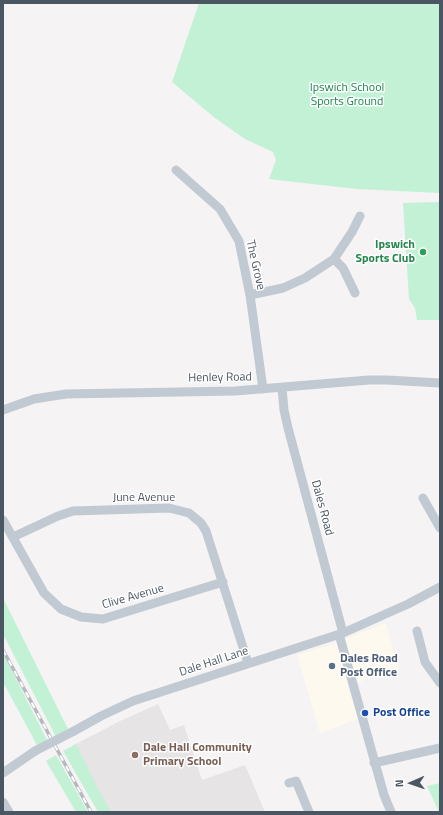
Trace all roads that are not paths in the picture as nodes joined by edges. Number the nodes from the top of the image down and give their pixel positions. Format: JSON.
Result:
{"nodes":[{"id":1,"x":176,"y":170,"type":"dead end"},
{"id":2,"x":360,"y":216,"type":"dead end"},
{"id":3,"x":334,"y":259,"type":"junction"},
{"id":4,"x":355,"y":293,"type":"dead end"},
{"id":5,"x":250,"y":295,"type":"junction"},
{"id":6,"x":440,"y":383,"type":"edge"},
{"id":7,"x":282,"y":388,"type":"junction"},
{"id":8,"x":263,"y":389,"type":"junction"},
{"id":9,"x":3,"y":410,"type":"edge"},
{"id":10,"x":423,"y":498,"type":"dead end"},
{"id":11,"x":3,"y":520,"type":"edge"},
{"id":12,"x":440,"y":528,"type":"edge"},
{"id":13,"x":13,"y":537,"type":"junction"},
{"id":14,"x":222,"y":582,"type":"junction"},
{"id":15,"x":440,"y":587,"type":"edge"},
{"id":16,"x":417,"y":631,"type":"dead end"},
{"id":17,"x":341,"y":634,"type":"junction"},
{"id":18,"x":248,"y":663,"type":"junction"},
{"id":19,"x":440,"y":683,"type":"edge"},
{"id":20,"x":440,"y":748,"type":"edge"},
{"id":21,"x":374,"y":763,"type":"junction"},
{"id":22,"x":3,"y":773,"type":"edge"},
{"id":23,"x":289,"y":783,"type":"dead end"},
{"id":24,"x":3,"y":802,"type":"edge"},
{"id":25,"x":9,"y":812,"type":"edge"},
{"id":26,"x":309,"y":812,"type":"edge"},
{"id":27,"x":392,"y":812,"type":"edge"}],
"edges":[{"from":1,"to":5,"type":"street","name":"The Grove"},
{"from":2,"to":3,"type":"street"},
{"from":3,"to":4,"type":"street"},
{"from":3,"to":5,"type":"street"},
{"from":5,"to":8,"type":"street","name":"The Grove"},
{"from":6,"to":7,"type":"street","name":"Henley Road"},
{"from":7,"to":8,"type":"street","name":"Henley Road"},
{"from":7,"to":17,"type":"street","name":"Dales Road"},
{"from":8,"to":9,"type":"street","name":"Henley Road"},
{"from":10,"to":12,"type":"street"},
{"from":11,"to":13,"type":"street","name":"Clive Avenue"},
{"from":13,"to":14,"type":"street","name":"Clive Avenue"},
{"from":13,"to":14,"type":"street","name":"June Avenue"},
{"from":14,"to":18,"type":"street","name":"June Avenue"},
{"from":15,"to":17,"type":"street","name":"Dale Hall Lane"},
{"from":16,"to":19,"type":"street"},
{"from":17,"to":18,"type":"street","name":"Dale Hall Lane"},
{"from":17,"to":21,"type":"street","name":"Dales Road"},
{"from":18,"to":22,"type":"street","name":"Dale Hall Lane","bridge":true},
{"from":20,"to":21,"type":"street"},
{"from":21,"to":27,"type":"street","name":"Dales Road"},
{"from":23,"to":26,"type":"street"},
{"from":24,"to":25,"type":"street"}]}
